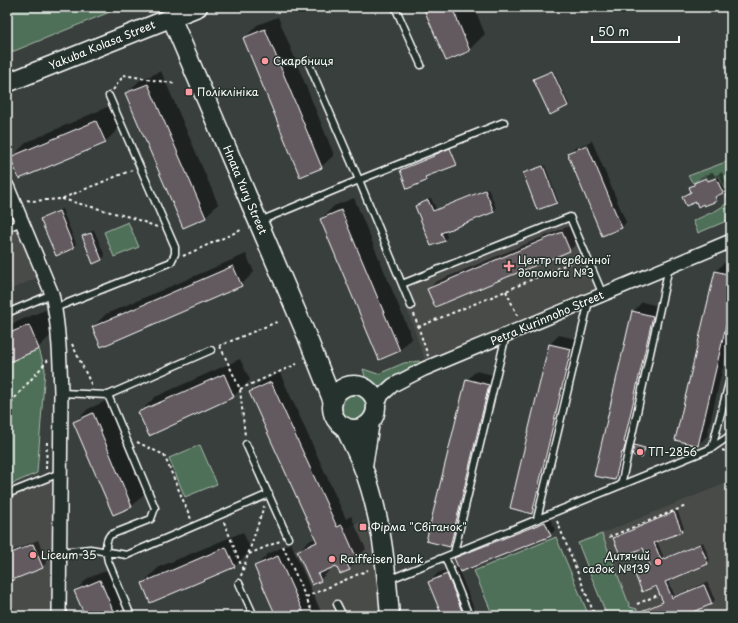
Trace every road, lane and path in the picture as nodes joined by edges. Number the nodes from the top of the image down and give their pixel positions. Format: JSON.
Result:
{"nodes":[{"id":1,"x":395,"y":7,"type":"edge"},
{"id":2,"x":193,"y":8,"type":"edge"},
{"id":3,"x":171,"y":17,"type":"junction"},
{"id":4,"x":308,"y":62,"type":"dead end"},
{"id":5,"x":421,"y":65,"type":"dead end"},
{"id":6,"x":7,"y":83,"type":"edge"},
{"id":7,"x":176,"y":84,"type":"dead end"},
{"id":8,"x":109,"y":96,"type":"joint"},
{"id":9,"x":504,"y":122,"type":"dead end"},
{"id":10,"x":140,"y":166,"type":"junction"},
{"id":11,"x":359,"y":180,"type":"junction"},
{"id":12,"x":9,"y":192,"type":"edge"},
{"id":13,"x":61,"y":199,"type":"junction"},
{"id":14,"x":22,"y":222,"type":"junction"},
{"id":15,"x":259,"y":222,"type":"junction"},
{"id":16,"x":7,"y":228,"type":"edge"},
{"id":17,"x":241,"y":230,"type":"dead end"},
{"id":18,"x":169,"y":232,"type":"junction"},
{"id":19,"x":731,"y":241,"type":"edge"},
{"id":20,"x":586,"y":256,"type":"junction"},
{"id":21,"x":171,"y":261,"type":"junction"},
{"id":22,"x":669,"y":267,"type":"junction"},
{"id":23,"x":402,"y":284,"type":"junction"},
{"id":24,"x":506,"y":292,"type":"junction"},
{"id":25,"x":52,"y":294,"type":"junction"},
{"id":26,"x":603,"y":295,"type":"junction"},
{"id":27,"x":589,"y":301,"type":"junction"},
{"id":28,"x":411,"y":306,"type":"joint"},
{"id":29,"x":55,"y":308,"type":"junction"},
{"id":30,"x":7,"y":313,"type":"edge"},
{"id":31,"x":518,"y":317,"type":"dead end"},
{"id":32,"x":279,"y":321,"type":"dead end"},
{"id":33,"x":418,"y":327,"type":"junction"},
{"id":34,"x":506,"y":335,"type":"junction"},
{"id":35,"x":72,"y":344,"type":"dead end"},
{"id":36,"x":220,"y":346,"type":"junction"},
{"id":37,"x":59,"y":348,"type":"junction"},
{"id":38,"x":211,"y":350,"type":"joint"},
{"id":39,"x":428,"y":356,"type":"dead end"},
{"id":40,"x":297,"y":364,"type":"dead end"},
{"id":41,"x":319,"y":364,"type":"junction"},
{"id":42,"x":731,"y":374,"type":"edge"},
{"id":43,"x":354,"y":385,"type":"junction"},
{"id":44,"x":240,"y":389,"type":"junction"},
{"id":45,"x":61,"y":393,"type":"junction"},
{"id":46,"x":96,"y":394,"type":"junction"},
{"id":47,"x":108,"y":395,"type":"junction"},
{"id":48,"x":333,"y":402,"type":"junction"},
{"id":49,"x":7,"y":407,"type":"edge"},
{"id":50,"x":373,"y":416,"type":"junction"},
{"id":51,"x":344,"y":426,"type":"junction"},
{"id":52,"x":731,"y":435,"type":"edge"},
{"id":53,"x":125,"y":436,"type":"junction"},
{"id":54,"x":246,"y":444,"type":"joint"},
{"id":55,"x":712,"y":448,"type":"junction"},
{"id":56,"x":363,"y":466,"type":"junction"},
{"id":57,"x":60,"y":473,"type":"junction"},
{"id":58,"x":621,"y":485,"type":"junction"},
{"id":59,"x":7,"y":494,"type":"edge"},
{"id":60,"x":269,"y":494,"type":"junction"},
{"id":61,"x":686,"y":506,"type":"dead end"},
{"id":62,"x":553,"y":513,"type":"junction"},
{"id":63,"x":221,"y":514,"type":"junction"},
{"id":64,"x":537,"y":519,"type":"junction"},
{"id":65,"x":194,"y":526,"type":"junction"},
{"id":66,"x":609,"y":537,"type":"dead end"},
{"id":67,"x":288,"y":538,"type":"joint"},
{"id":68,"x":281,"y":541,"type":"junction"},
{"id":69,"x":106,"y":551,"type":"junction"},
{"id":70,"x":60,"y":552,"type":"junction"},
{"id":71,"x":454,"y":553,"type":"junction"},
{"id":72,"x":249,"y":555,"type":"junction"},
{"id":73,"x":445,"y":557,"type":"junction"},
{"id":74,"x":368,"y":570,"type":"dead end"},
{"id":75,"x":243,"y":571,"type":"junction"},
{"id":76,"x":387,"y":581,"type":"junction"},
{"id":77,"x":239,"y":583,"type":"joint"},
{"id":78,"x":660,"y":594,"type":"dead end"},
{"id":79,"x":306,"y":597,"type":"junction"},
{"id":80,"x":337,"y":604,"type":"dead end"},
{"id":81,"x":637,"y":604,"type":"dead end"},
{"id":82,"x":59,"y":616,"type":"edge"},
{"id":83,"x":131,"y":616,"type":"edge"},
{"id":84,"x":254,"y":616,"type":"edge"},
{"id":85,"x":314,"y":616,"type":"edge"},
{"id":86,"x":343,"y":616,"type":"edge"},
{"id":87,"x":390,"y":616,"type":"edge"},
{"id":88,"x":469,"y":616,"type":"edge"},
{"id":89,"x":595,"y":616,"type":"edge"}],
"edges":[{"from":1,"to":5,"type":"lane"},
{"from":2,"to":3,"type":"street","name":"Yakuba Kolasa Street"},
{"from":3,"to":6,"type":"street","name":"Yakuba Kolasa Street"},
{"from":3,"to":15,"type":"street","name":"Hnata Yury Street"},
{"from":4,"to":11,"type":"lane"},
{"from":7,"to":8,"type":"path"},
{"from":8,"to":10,"type":"lane"},
{"from":9,"to":11,"type":"lane"},
{"from":10,"to":13,"type":"path"},
{"from":10,"to":18,"type":"lane"},
{"from":11,"to":15,"type":"lane"},
{"from":11,"to":23,"type":"lane"},
{"from":12,"to":13,"type":"path"},
{"from":12,"to":14,"type":"street"},
{"from":13,"to":18,"type":"path"},
{"from":14,"to":16,"type":"lane"},
{"from":14,"to":25,"type":"street"},
{"from":15,"to":41,"type":"street","name":"Hnata Yury Street"},
{"from":17,"to":21,"type":"path"},
{"from":18,"to":21,"type":"lane"},
{"from":19,"to":22,"type":"street","name":"Petra Kurinnoho Street"},
{"from":20,"to":23,"type":"lane"},
{"from":20,"to":24,"type":"path"},
{"from":20,"to":26,"type":"lane"},
{"from":21,"to":29,"type":"lane"},
{"from":22,"to":26,"type":"street","name":"Petra Kurinnoho Street"},
{"from":22,"to":58,"type":"lane"},
{"from":23,"to":28,"type":"lane"},
{"from":24,"to":31,"type":"path"},
{"from":24,"to":33,"type":"path"},
{"from":25,"to":29,"type":"street"},
{"from":25,"to":30,"type":"lane"},
{"from":26,"to":27,"type":"street","name":"Petra Kurinnoho Street"},
{"from":27,"to":34,"type":"street","name":"Petra Kurinnoho Street"},
{"from":27,"to":64,"type":"lane"},
{"from":28,"to":33,"type":"path"},
{"from":29,"to":37,"type":"street"},
{"from":32,"to":36,"type":"path"},
{"from":33,"to":39,"type":"path"},
{"from":34,"to":50,"type":"street","name":"Petra Kurinnoho Street"},
{"from":34,"to":71,"type":"lane"},
{"from":35,"to":46,"type":"path"},
{"from":36,"to":38,"type":"path"},
{"from":36,"to":44,"type":"path"},
{"from":37,"to":45,"type":"street"},
{"from":37,"to":49,"type":"path"},
{"from":38,"to":47,"type":"lane"},
{"from":40,"to":44,"type":"path"},
{"from":41,"to":43,"type":"street"},
{"from":41,"to":48,"type":"street","name":"Hnata Yury Street"},
{"from":42,"to":55,"type":"lane"},
{"from":43,"to":48,"type":"street"},
{"from":43,"to":50,"type":"street"},
{"from":44,"to":54,"type":"path"},
{"from":45,"to":46,"type":"lane"},
{"from":45,"to":57,"type":"street"},
{"from":46,"to":47,"type":"lane"},
{"from":47,"to":53,"type":"lane"},
{"from":48,"to":51,"type":"street"},
{"from":50,"to":51,"type":"street"},
{"from":50,"to":56,"type":"street"},
{"from":51,"to":56,"type":"street"},
{"from":52,"to":55,"type":"lane"},
{"from":53,"to":65,"type":"path"},
{"from":53,"to":69,"type":"lane"},
{"from":54,"to":60,"type":"lane"},
{"from":55,"to":58,"type":"lane"},
{"from":56,"to":76,"type":"street"},
{"from":57,"to":59,"type":"lane"},
{"from":57,"to":70,"type":"street"},
{"from":58,"to":62,"type":"lane"},
{"from":60,"to":63,"type":"lane"},
{"from":60,"to":67,"type":"lane"},
{"from":60,"to":72,"type":"path"},
{"from":61,"to":66,"type":"path"},
{"from":62,"to":64,"type":"lane"},
{"from":62,"to":89,"type":"path"},
{"from":63,"to":65,"type":"lane"},
{"from":63,"to":75,"type":"path"},
{"from":64,"to":71,"type":"lane"},
{"from":65,"to":69,"type":"lane"},
{"from":67,"to":68,"type":"path"},
{"from":68,"to":72,"type":"path"},
{"from":68,"to":79,"type":"path"},
{"from":69,"to":70,"type":"lane"},
{"from":69,"to":83,"type":"lane"},
{"from":70,"to":82,"type":"street"},
{"from":71,"to":73,"type":"lane"},
{"from":72,"to":75,"type":"path"},
{"from":73,"to":76,"type":"lane"},
{"from":73,"to":88,"type":"lane"},
{"from":74,"to":79,"type":"path"},
{"from":75,"to":77,"type":"path"},
{"from":76,"to":87,"type":"street"},
{"from":77,"to":84,"type":"lane"},
{"from":78,"to":81,"type":"path"},
{"from":79,"to":85,"type":"path"},
{"from":80,"to":86,"type":"lane"}]}
